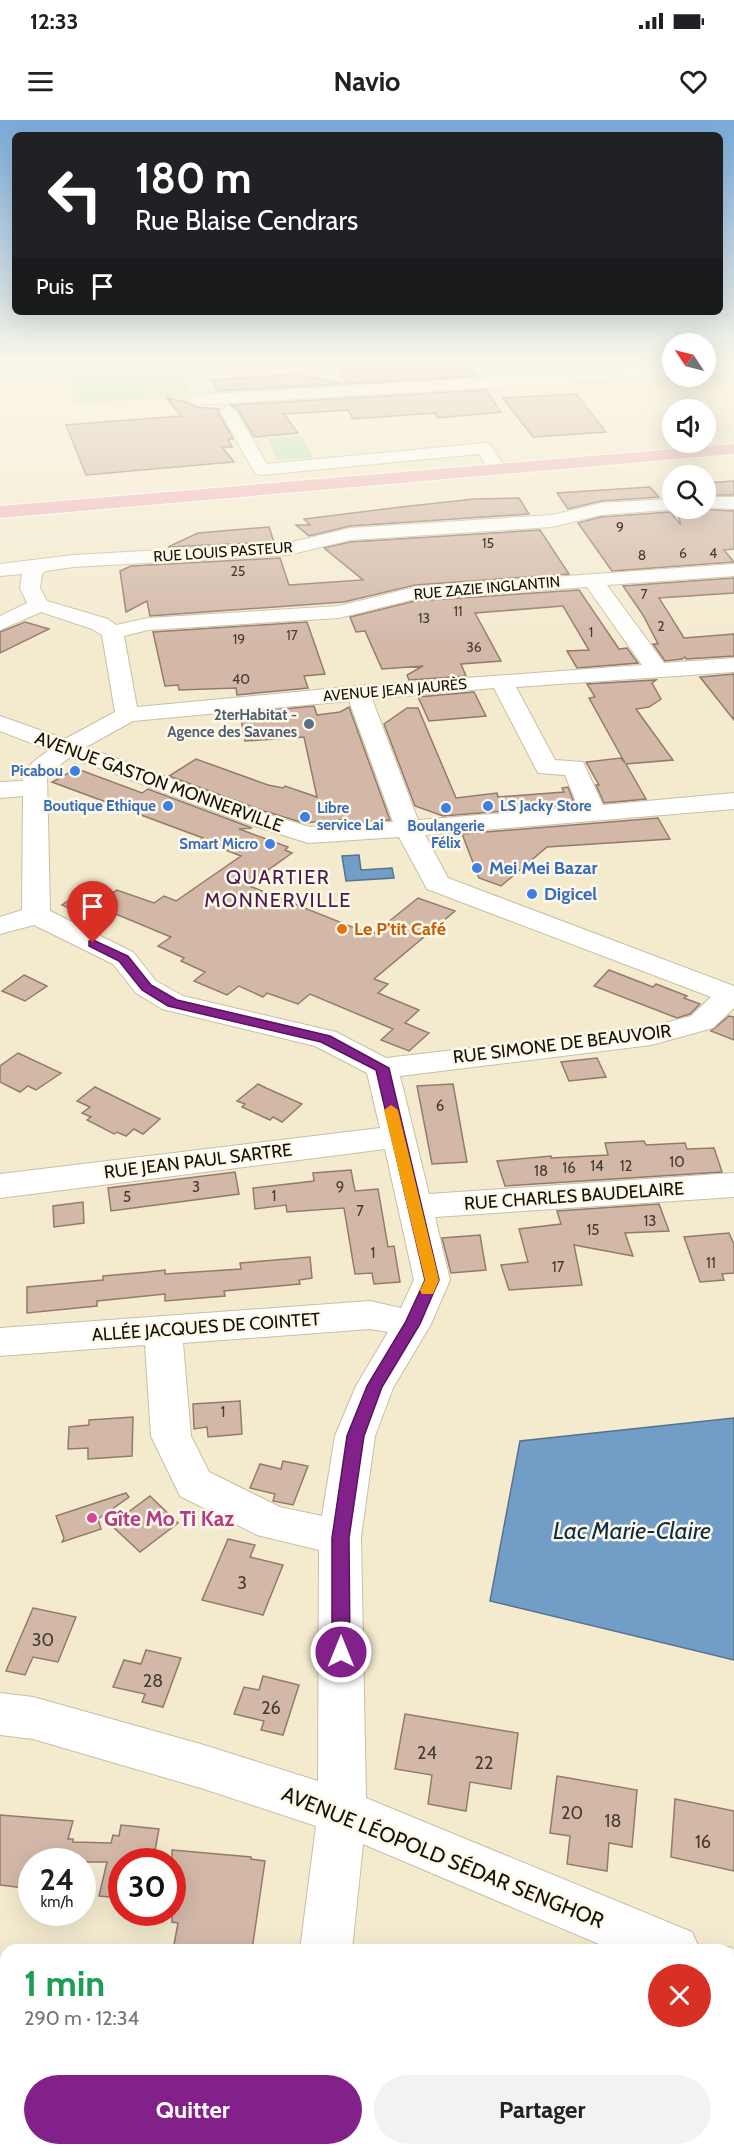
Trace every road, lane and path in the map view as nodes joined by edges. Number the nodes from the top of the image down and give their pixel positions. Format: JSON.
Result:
{"nodes":[{"id":1,"x":252,"y":453,"type":"edge"},
{"id":2,"x":436,"y":453,"type":"edge"},
{"id":3,"x":487,"y":453,"type":"edge"},
{"id":4,"x":687,"y":453,"type":"edge"},
{"id":5,"x":496,"y":469,"type":"junction"},
{"id":6,"x":716,"y":503,"type":"edge"},
{"id":7,"x":734,"y":503,"type":"edge"},
{"id":8,"x":662,"y":506,"type":"edge"},
{"id":9,"x":0,"y":513,"type":"edge"},
{"id":10,"x":40,"y":566,"type":"junction"},
{"id":11,"x":0,"y":570,"type":"edge"},
{"id":12,"x":734,"y":570,"type":"edge"},
{"id":13,"x":593,"y":580,"type":"junction"},
{"id":14,"x":39,"y":605,"type":"junction"},
{"id":15,"x":0,"y":624,"type":"edge"},
{"id":16,"x":112,"y":632,"type":"junction"},
{"id":17,"x":734,"y":665,"type":"edge"},
{"id":18,"x":658,"y":671,"type":"junction"},
{"id":19,"x":501,"y":681,"type":"junction"},
{"id":20,"x":358,"y":693,"type":"junction"},
{"id":21,"x":127,"y":716,"type":"junction"},
{"id":22,"x":0,"y":723,"type":"edge"},
{"id":23,"x":65,"y":749,"type":"junction"},
{"id":24,"x":35,"y":788,"type":"junction"},
{"id":25,"x":0,"y":790,"type":"edge"},
{"id":26,"x":727,"y":802,"type":"edge"},
{"id":27,"x":594,"y":814,"type":"junction"},
{"id":28,"x":734,"y":828,"type":"edge"},
{"id":29,"x":408,"y":829,"type":"junction"},
{"id":30,"x":36,"y":915,"type":"junction"},
{"id":31,"x":0,"y":926,"type":"edge"},
{"id":32,"x":733,"y":995,"type":"edge"},
{"id":33,"x":382,"y":1068,"type":"junction"},
{"id":34,"x":397,"y":1137,"type":"junction"},
{"id":35,"x":734,"y":1185,"type":"edge"},
{"id":36,"x":0,"y":1186,"type":"edge"},
{"id":37,"x":413,"y":1208,"type":"junction"},
{"id":38,"x":412,"y":1324,"type":"junction"},
{"id":39,"x":163,"y":1331,"type":"junction"},
{"id":40,"x":0,"y":1342,"type":"edge"},
{"id":41,"x":340,"y":1538,"type":"junction"},
{"id":42,"x":0,"y":1714,"type":"edge"},
{"id":43,"x":342,"y":1812,"type":"junction"},
{"id":44,"x":327,"y":1944,"type":"edge"},
{"id":45,"x":660,"y":1944,"type":"edge"}],
"edges":[{"from":1,"to":2,"type":"street"},
{"from":3,"to":5,"type":"street"},
{"from":4,"to":5,"type":"main road"},
{"from":5,"to":9,"type":"main road"},
{"from":6,"to":7,"type":"street"},
{"from":8,"to":10,"type":"street","name":"RUE LOUIS PASTEUR"},
{"from":10,"to":11,"type":"street","name":"RUE LOUIS PASTEUR"},
{"from":10,"to":14,"type":"street"},
{"from":12,"to":13,"type":"street","name":"RUE ZAZIE INGLANTIN"},
{"from":13,"to":16,"type":"street","name":"RUE ZAZIE INGLANTIN"},
{"from":13,"to":18,"type":"street"},
{"from":14,"to":15,"type":"street"},
{"from":14,"to":16,"type":"street"},
{"from":16,"to":21,"type":"street"},
{"from":17,"to":18,"type":"street","name":"AVENUE JEAN JAURÈS"},
{"from":18,"to":19,"type":"street","name":"AVENUE JEAN JAURÈS"},
{"from":19,"to":20,"type":"street","name":"AVENUE JEAN JAURÈS"},
{"from":19,"to":27,"type":"street"},
{"from":20,"to":21,"type":"street","name":"AVENUE JEAN JAURÈS"},
{"from":20,"to":29,"type":"street"},
{"from":21,"to":23,"type":"street","name":"AVENUE JEAN JAURÈS"},
{"from":22,"to":23,"type":"street","name":"AVENUE GASTON MONNERVILLE"},
{"from":23,"to":24,"type":"street","name":"AVENUE JEAN JAURÈS"},
{"from":23,"to":29,"type":"street","name":"AVENUE GASTON MONNERVILLE"},
{"from":24,"to":25,"type":"street"},
{"from":24,"to":30,"type":"street"},
{"from":26,"to":27,"type":"street","name":"AVENUE GASTON MONNERVILLE"},
{"from":26,"to":28,"type":"street"},
{"from":27,"to":29,"type":"street","name":"AVENUE GASTON MONNERVILLE"},
{"from":29,"to":32,"type":"street"},
{"from":30,"to":31,"type":"street"},
{"from":30,"to":33,"type":"street"},
{"from":32,"to":33,"type":"street","name":"RUE SIMONE DE BEAUVOIR"},
{"from":33,"to":34,"type":"street"},
{"from":34,"to":36,"type":"street","name":"RUE JEAN PAUL SARTRE"},
{"from":34,"to":37,"type":"street"},
{"from":35,"to":37,"type":"street","name":"RUE CHARLES BAUDELAIRE"},
{"from":37,"to":38,"type":"street"},
{"from":38,"to":39,"type":"street","name":"ALLÉE JACQUES DE COINTET"},
{"from":38,"to":41,"type":"street"},
{"from":39,"to":40,"type":"street","name":"ALLÉE JACQUES DE COINTET"},
{"from":39,"to":41,"type":"street"},
{"from":41,"to":43,"type":"street"},
{"from":42,"to":43,"type":"street","name":"AVENUE LÉOPOLD SÉDAR SENGHOR"},
{"from":43,"to":44,"type":"street"},
{"from":43,"to":45,"type":"street","name":"AVENUE LÉOPOLD SÉDAR SENGHOR"}]}
